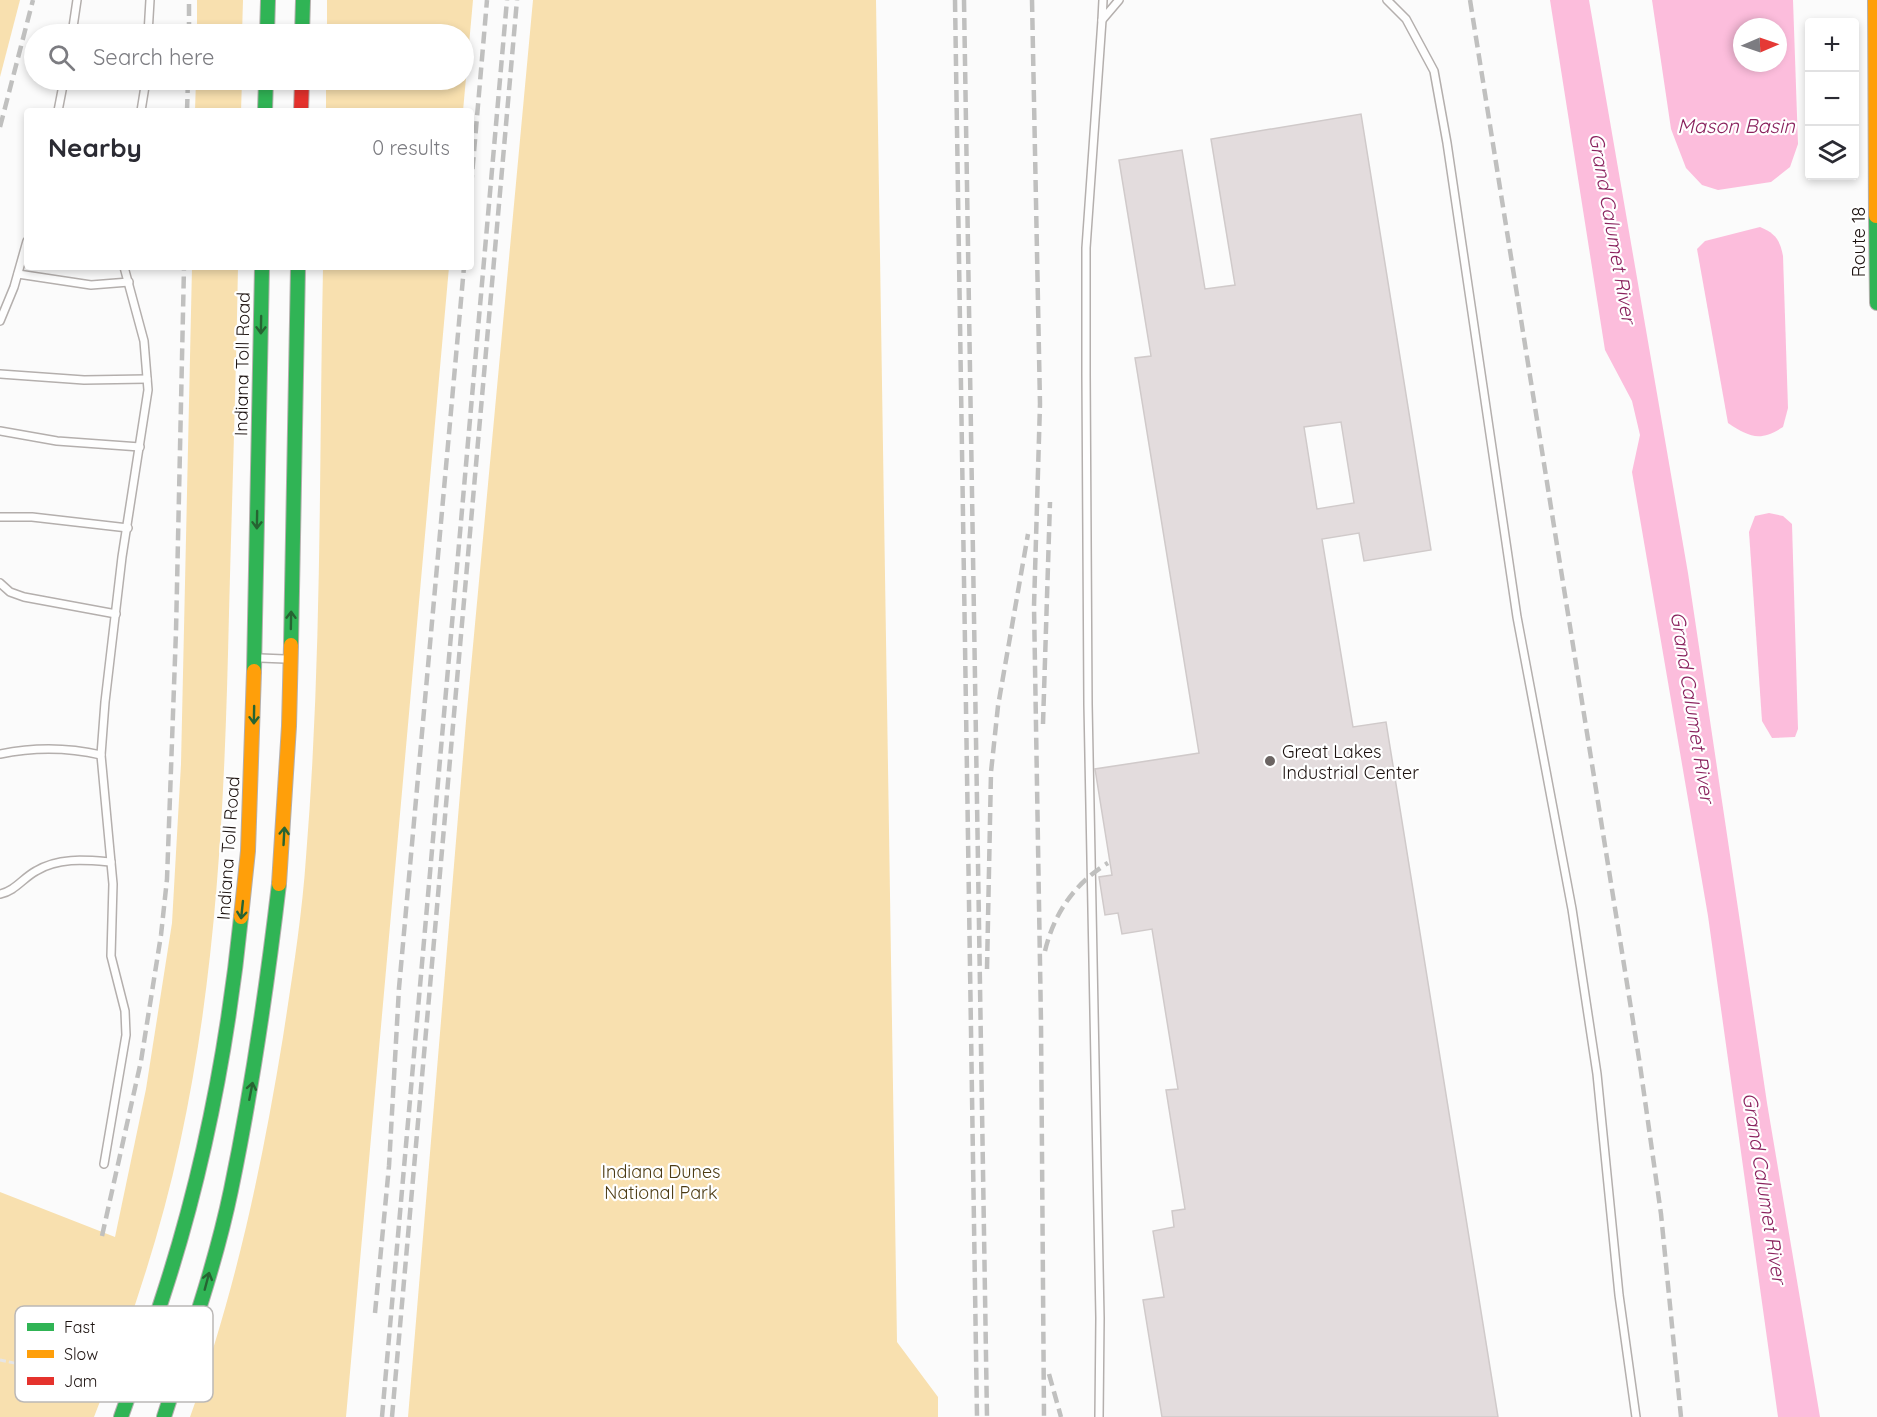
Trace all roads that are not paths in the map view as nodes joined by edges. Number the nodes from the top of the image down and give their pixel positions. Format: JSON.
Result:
{"nodes":[{"id":1,"x":78,"y":0,"type":"edge"},
{"id":2,"x":149,"y":0,"type":"edge"},
{"id":3,"x":268,"y":0,"type":"edge"},
{"id":4,"x":303,"y":0,"type":"edge"},
{"id":5,"x":1103,"y":0,"type":"edge"},
{"id":6,"x":1119,"y":0,"type":"edge"},
{"id":7,"x":1386,"y":0,"type":"edge"},
{"id":8,"x":1875,"y":0,"type":"edge"},
{"id":9,"x":1102,"y":20,"type":"junction"},
{"id":10,"x":74,"y":24,"type":"edge"},
{"id":11,"x":148,"y":24,"type":"edge"},
{"id":12,"x":267,"y":24,"type":"edge"},
{"id":13,"x":302,"y":24,"type":"edge"},
{"id":14,"x":62,"y":90,"type":"edge"},
{"id":15,"x":144,"y":90,"type":"edge"},
{"id":16,"x":266,"y":90,"type":"edge"},
{"id":17,"x":302,"y":90,"type":"edge"},
{"id":18,"x":59,"y":108,"type":"edge"},
{"id":19,"x":141,"y":108,"type":"edge"},
{"id":20,"x":266,"y":108,"type":"edge"},
{"id":21,"x":301,"y":108,"type":"edge"},
{"id":22,"x":24,"y":252,"type":"edge"},
{"id":23,"x":125,"y":270,"type":"edge"},
{"id":24,"x":262,"y":270,"type":"edge"},
{"id":25,"x":298,"y":270,"type":"edge"},
{"id":26,"x":18,"y":274,"type":"junction"},
{"id":27,"x":129,"y":282,"type":"junction"},
{"id":28,"x":1877,"y":303,"type":"edge"},
{"id":29,"x":0,"y":321,"type":"edge"},
{"id":30,"x":0,"y":374,"type":"edge"},
{"id":31,"x":147,"y":379,"type":"junction"},
{"id":32,"x":0,"y":431,"type":"edge"},
{"id":33,"x":140,"y":447,"type":"junction"},
{"id":34,"x":1,"y":518,"type":"edge"},
{"id":35,"x":128,"y":528,"type":"junction"},
{"id":36,"x":0,"y":583,"type":"edge"},
{"id":37,"x":116,"y":614,"type":"junction"},
{"id":38,"x":255,"y":658,"type":"junction"},
{"id":39,"x":290,"y":659,"type":"junction"},
{"id":40,"x":0,"y":754,"type":"edge"},
{"id":41,"x":101,"y":756,"type":"junction"},
{"id":42,"x":111,"y":862,"type":"junction"},
{"id":43,"x":0,"y":894,"type":"edge"},
{"id":44,"x":104,"y":1164,"type":"dead end"},
{"id":45,"x":160,"y":1306,"type":"edge"},
{"id":46,"x":200,"y":1306,"type":"edge"},
{"id":47,"x":127,"y":1402,"type":"edge"},
{"id":48,"x":169,"y":1402,"type":"edge"},
{"id":49,"x":121,"y":1417,"type":"edge"},
{"id":50,"x":164,"y":1417,"type":"edge"},
{"id":51,"x":1099,"y":1417,"type":"edge"},
{"id":52,"x":1636,"y":1417,"type":"edge"}],
"edges":[{"from":1,"to":10,"type":"lane"},
{"from":2,"to":11,"type":"lane"},
{"from":3,"to":12,"type":"main road"},
{"from":4,"to":13,"type":"main road"},
{"from":5,"to":9,"type":"lane"},
{"from":6,"to":9,"type":"lane"},
{"from":7,"to":52,"type":"lane"},
{"from":8,"to":28,"type":"main road","name":"Route 18"},
{"from":9,"to":51,"type":"lane"},
{"from":14,"to":18,"type":"lane"},
{"from":15,"to":19,"type":"lane"},
{"from":16,"to":20,"type":"main road"},
{"from":17,"to":21,"type":"main road"},
{"from":22,"to":26,"type":"lane"},
{"from":23,"to":27,"type":"lane"},
{"from":24,"to":38,"type":"main road","name":"Indiana Toll Road","one_way":true},
{"from":39,"to":25,"type":"main road","one_way":true},
{"from":26,"to":27,"type":"lane"},
{"from":26,"to":29,"type":"lane"},
{"from":27,"to":31,"type":"lane"},
{"from":30,"to":31,"type":"lane"},
{"from":31,"to":33,"type":"lane"},
{"from":32,"to":33,"type":"lane"},
{"from":33,"to":35,"type":"lane"},
{"from":34,"to":35,"type":"lane"},
{"from":35,"to":37,"type":"lane"},
{"from":36,"to":37,"type":"lane"},
{"from":37,"to":41,"type":"lane"},
{"from":38,"to":39,"type":"lane"},
{"from":38,"to":45,"type":"main road","name":"Indiana Toll Road","one_way":true},
{"from":46,"to":39,"type":"main road","one_way":true},
{"from":40,"to":41,"type":"lane"},
{"from":41,"to":42,"type":"lane"},
{"from":42,"to":43,"type":"lane"},
{"from":42,"to":44,"type":"lane"},
{"from":47,"to":49,"type":"main road","name":"Indiana Toll Road","one_way":true},
{"from":50,"to":48,"type":"main road","one_way":true}]}
